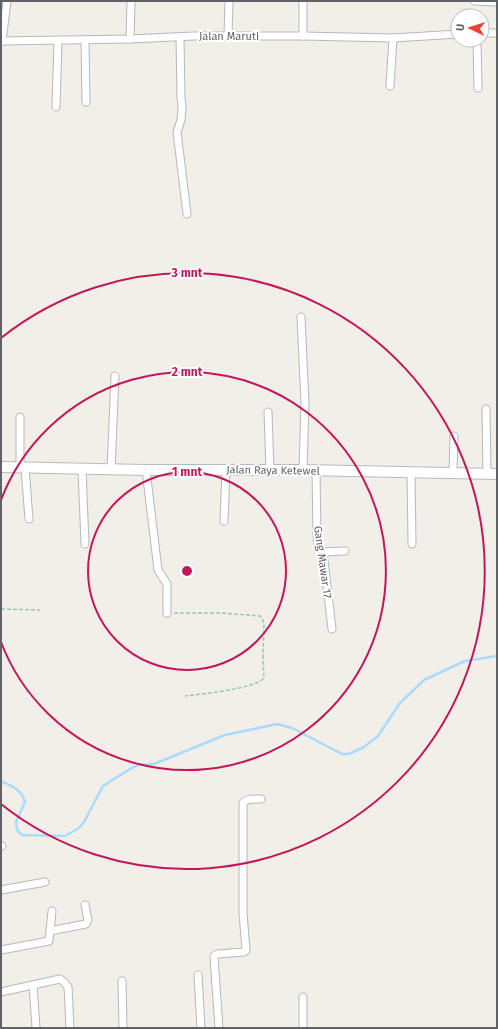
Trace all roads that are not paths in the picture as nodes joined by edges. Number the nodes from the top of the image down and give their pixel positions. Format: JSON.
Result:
{"nodes":[{"id":1,"x":7,"y":1,"type":"edge"},
{"id":2,"x":131,"y":1,"type":"edge"},
{"id":3,"x":229,"y":1,"type":"edge"},
{"id":4,"x":303,"y":1,"type":"edge"},
{"id":5,"x":475,"y":1,"type":"edge"},
{"id":6,"x":497,"y":2,"type":"edge"},
{"id":7,"x":450,"y":34,"type":"edge"},
{"id":8,"x":228,"y":36,"type":"junction"},
{"id":9,"x":303,"y":36,"type":"junction"},
{"id":10,"x":180,"y":37,"type":"junction"},
{"id":11,"x":393,"y":38,"type":"junction"},
{"id":12,"x":130,"y":39,"type":"junction"},
{"id":13,"x":58,"y":40,"type":"junction"},
{"id":14,"x":85,"y":40,"type":"junction"},
{"id":15,"x":2,"y":41,"type":"edge"},
{"id":16,"x":477,"y":48,"type":"edge"},
{"id":17,"x":390,"y":86,"type":"dead end"},
{"id":18,"x":478,"y":88,"type":"dead end"},
{"id":19,"x":86,"y":102,"type":"dead end"},
{"id":20,"x":56,"y":107,"type":"dead end"},
{"id":21,"x":187,"y":214,"type":"dead end"},
{"id":22,"x":301,"y":317,"type":"dead end"},
{"id":23,"x":115,"y":376,"type":"dead end"},
{"id":24,"x":486,"y":409,"type":"dead end"},
{"id":25,"x":268,"y":412,"type":"dead end"},
{"id":26,"x":20,"y":417,"type":"dead end"},
{"id":27,"x":454,"y":436,"type":"dead end"},
{"id":28,"x":1,"y":467,"type":"edge"},
{"id":29,"x":22,"y":468,"type":"junction"},
{"id":30,"x":82,"y":469,"type":"junction"},
{"id":31,"x":111,"y":469,"type":"junction"},
{"id":32,"x":146,"y":470,"type":"junction"},
{"id":33,"x":226,"y":470,"type":"junction"},
{"id":34,"x":270,"y":470,"type":"junction"},
{"id":35,"x":303,"y":470,"type":"junction"},
{"id":36,"x":316,"y":471,"type":"junction"},
{"id":37,"x":411,"y":472,"type":"junction"},
{"id":38,"x":453,"y":473,"type":"junction"},
{"id":39,"x":492,"y":474,"type":"edge"},
{"id":40,"x":29,"y":518,"type":"dead end"},
{"id":41,"x":224,"y":521,"type":"dead end"},
{"id":42,"x":85,"y":544,"type":"dead end"},
{"id":43,"x":412,"y":544,"type":"dead end"},
{"id":44,"x":345,"y":551,"type":"dead end"},
{"id":45,"x":323,"y":552,"type":"junction"},
{"id":46,"x":167,"y":613,"type":"road end"},
{"id":47,"x":332,"y":629,"type":"dead end"},
{"id":48,"x":261,"y":799,"type":"dead end"},
{"id":49,"x":45,"y":882,"type":"dead end"},
{"id":50,"x":1,"y":890,"type":"edge"},
{"id":51,"x":85,"y":905,"type":"dead end"},
{"id":52,"x":52,"y":911,"type":"dead end"},
{"id":53,"x":50,"y":931,"type":"junction"},
{"id":54,"x":1,"y":950,"type":"edge"},
{"id":55,"x":198,"y":975,"type":"dead end"},
{"id":56,"x":122,"y":981,"type":"dead end"},
{"id":57,"x":33,"y":986,"type":"junction"},
{"id":58,"x":1,"y":992,"type":"edge"},
{"id":59,"x":303,"y":997,"type":"dead end"},
{"id":60,"x":36,"y":1028,"type":"edge"},
{"id":61,"x":70,"y":1028,"type":"edge"},
{"id":62,"x":123,"y":1028,"type":"edge"},
{"id":63,"x":201,"y":1028,"type":"edge"},
{"id":64,"x":219,"y":1028,"type":"edge"},
{"id":65,"x":303,"y":1028,"type":"edge"}],
"edges":[{"from":1,"to":15,"type":"street"},
{"from":2,"to":12,"type":"street"},
{"from":3,"to":8,"type":"street"},
{"from":4,"to":9,"type":"street"},
{"from":5,"to":6,"type":"street"},
{"from":7,"to":11,"type":"street","name":"Jalan Maruti"},
{"from":8,"to":9,"type":"street","name":"Jalan Maruti"},
{"from":8,"to":10,"type":"street","name":"Jalan Maruti"},
{"from":9,"to":11,"type":"street","name":"Jalan Maruti"},
{"from":10,"to":12,"type":"street","name":"Jalan Maruti"},
{"from":10,"to":21,"type":"street"},
{"from":11,"to":17,"type":"street"},
{"from":12,"to":14,"type":"street","name":"Jalan Maruti"},
{"from":13,"to":14,"type":"street","name":"Jalan Maruti"},
{"from":13,"to":15,"type":"street","name":"Jalan Maruti"},
{"from":13,"to":20,"type":"street"},
{"from":14,"to":19,"type":"street"},
{"from":16,"to":18,"type":"street"},
{"from":22,"to":35,"type":"street"},
{"from":23,"to":31,"type":"street"},
{"from":24,"to":39,"type":"street"},
{"from":25,"to":34,"type":"street"},
{"from":26,"to":29,"type":"street"},
{"from":27,"to":38,"type":"street"},
{"from":28,"to":29,"type":"main road","name":"Jalan Raya Ketewel"},
{"from":29,"to":30,"type":"main road","name":"Jalan Raya Ketewel"},
{"from":29,"to":40,"type":"street"},
{"from":30,"to":31,"type":"main road","name":"Jalan Raya Ketewel"},
{"from":30,"to":42,"type":"street"},
{"from":31,"to":32,"type":"main road","name":"Jalan Raya Ketewel"},
{"from":32,"to":33,"type":"main road","name":"Jalan Raya Ketewel"},
{"from":32,"to":46,"type":"street"},
{"from":33,"to":34,"type":"main road","name":"Jalan Raya Ketewel"},
{"from":33,"to":41,"type":"street"},
{"from":34,"to":35,"type":"main road","name":"Jalan Raya Ketewel"},
{"from":35,"to":36,"type":"main road","name":"Jalan Raya Ketewel"},
{"from":36,"to":37,"type":"main road","name":"Jalan Raya Ketewel"},
{"from":36,"to":45,"type":"street","name":"Gang Mawar 17"},
{"from":37,"to":38,"type":"main road","name":"Jalan Raya Ketewel"},
{"from":37,"to":43,"type":"street"},
{"from":38,"to":39,"type":"main road","name":"Jalan Raya Ketewel"},
{"from":44,"to":45,"type":"street"},
{"from":45,"to":47,"type":"street","name":"Gang Mawar 17"},
{"from":48,"to":64,"type":"street"},
{"from":49,"to":50,"type":"street"},
{"from":51,"to":53,"type":"street"},
{"from":52,"to":53,"type":"street"},
{"from":53,"to":54,"type":"street"},
{"from":55,"to":63,"type":"street"},
{"from":56,"to":62,"type":"street"},
{"from":57,"to":58,"type":"street"},
{"from":57,"to":60,"type":"street"},
{"from":57,"to":61,"type":"street"},
{"from":59,"to":65,"type":"street"}]}
